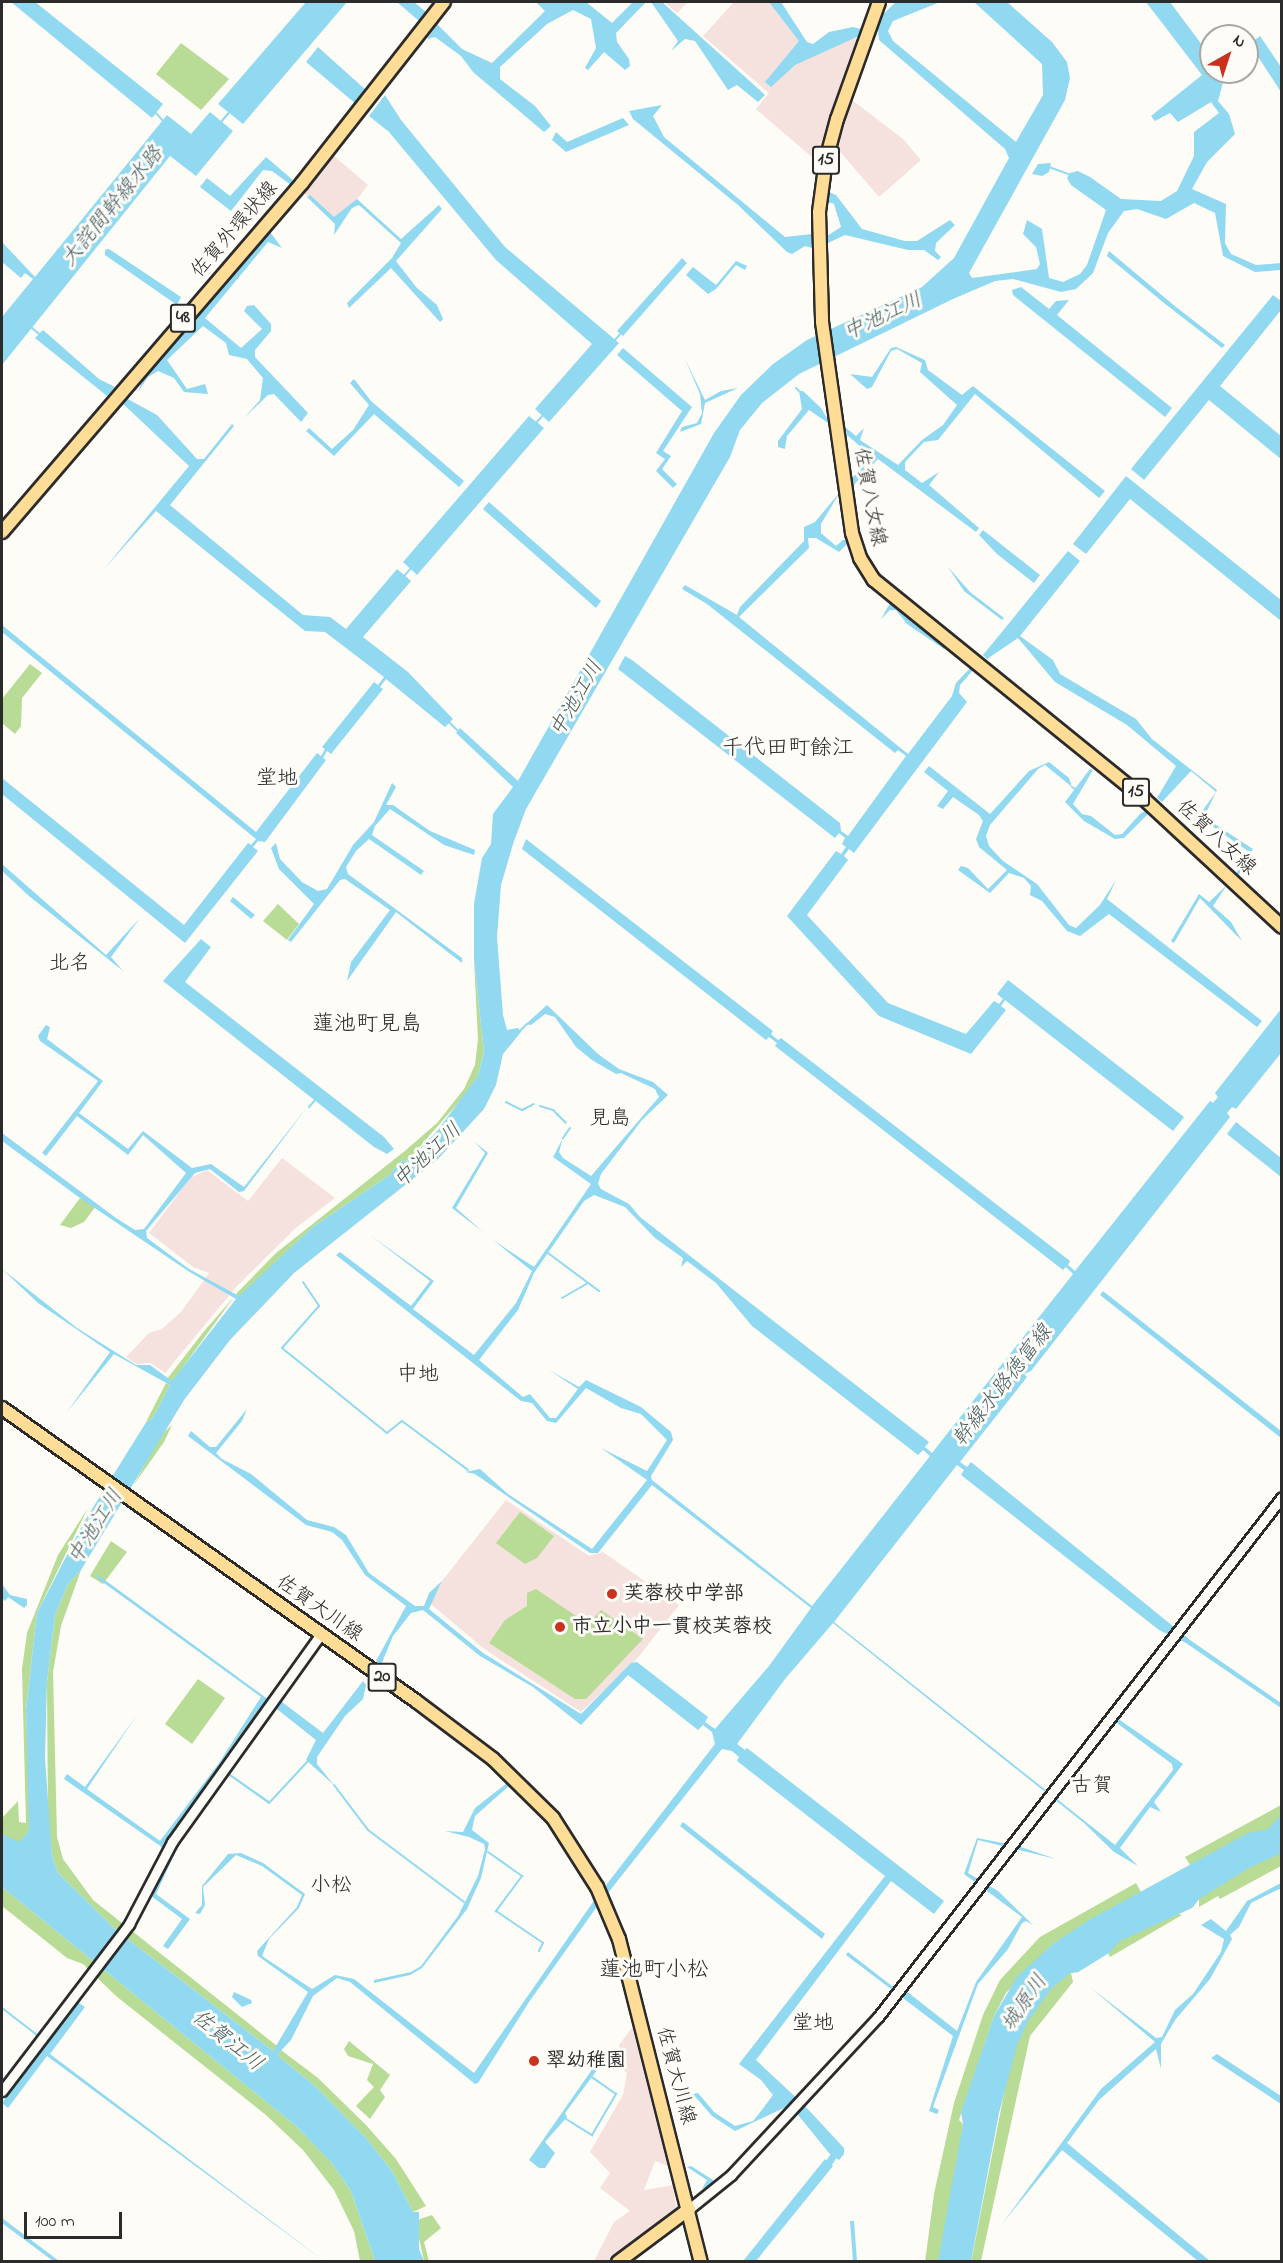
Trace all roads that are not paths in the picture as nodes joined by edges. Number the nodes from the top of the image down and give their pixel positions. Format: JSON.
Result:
{"nodes":[{"id":1,"x":444,"y":2,"type":"edge"},
{"id":2,"x":879,"y":2,"type":"edge"},
{"id":3,"x":2,"y":532,"type":"edge"},
{"id":4,"x":1281,"y":927,"type":"edge"},
{"id":5,"x":2,"y":1408,"type":"edge"},
{"id":6,"x":1281,"y":1497,"type":"edge"},
{"id":7,"x":321,"y":1634,"type":"junction"},
{"id":8,"x":2,"y":2091,"type":"edge"},
{"id":9,"x":689,"y":2209,"type":"junction"},
{"id":10,"x":618,"y":2262,"type":"edge"},
{"id":11,"x":701,"y":2262,"type":"edge"}],
"edges":[{"from":1,"to":3,"type":"main road","name":"佐賀外環状線","number":"48"},
{"from":2,"to":4,"type":"main road","name":"佐賀八女線","number":"15"},
{"from":5,"to":7,"type":"main road","name":"佐賀大川線","number":"20"},
{"from":6,"to":9,"type":"street"},
{"from":7,"to":8,"type":"street"},
{"from":7,"to":9,"type":"main road","name":"佐賀大川線","number":"20"},
{"from":9,"to":10,"type":"main road"},
{"from":9,"to":11,"type":"main road","name":"佐賀大川線","number":"20"}]}
